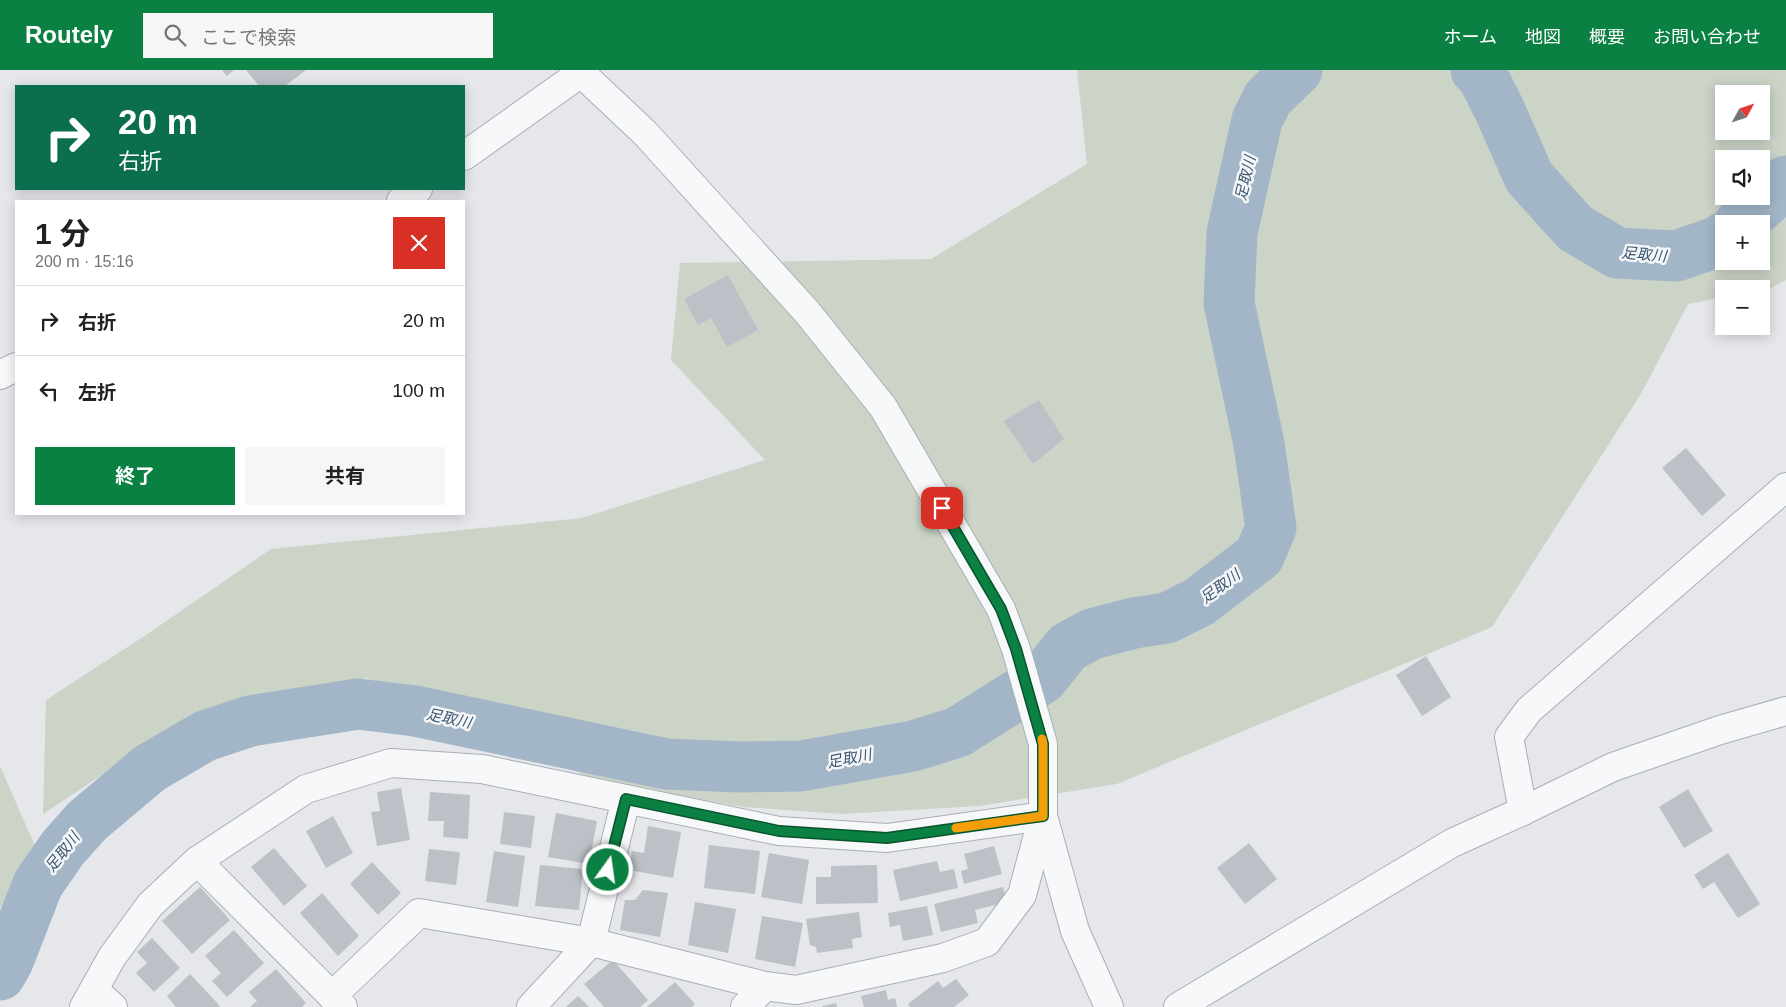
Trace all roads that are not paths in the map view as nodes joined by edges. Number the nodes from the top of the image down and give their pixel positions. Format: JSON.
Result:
{"nodes":[{"id":1,"x":581,"y":71,"type":"edge"},
{"id":2,"x":465,"y":155,"type":"edge"},
{"id":3,"x":417,"y":190,"type":"edge"},
{"id":4,"x":402,"y":200,"type":"edge"},
{"id":5,"x":15,"y":368,"type":"edge"},
{"id":6,"x":0,"y":375,"type":"edge"},
{"id":7,"x":1786,"y":487,"type":"edge"},
{"id":8,"x":1786,"y":711,"type":"edge"},
{"id":9,"x":626,"y":799,"type":"junction"},
{"id":10,"x":1523,"y":811,"type":"junction"},
{"id":11,"x":1043,"y":816,"type":"junction"},
{"id":12,"x":197,"y":861,"type":"junction"},
{"id":13,"x":591,"y":942,"type":"junction"},
{"id":14,"x":765,"y":986,"type":"junction"},
{"id":15,"x":97,"y":1001,"type":"edge"},
{"id":16,"x":337,"y":1002,"type":"edge"},
{"id":17,"x":531,"y":1007,"type":"edge"},
{"id":18,"x":745,"y":1007,"type":"edge"},
{"id":19,"x":1109,"y":1007,"type":"edge"},
{"id":20,"x":1178,"y":1007,"type":"edge"}],
"edges":[{"from":1,"to":2,"type":"street"},
{"from":1,"to":11,"type":"street"},
{"from":3,"to":4,"type":"street"},
{"from":5,"to":6,"type":"street"},
{"from":7,"to":10,"type":"street"},
{"from":8,"to":10,"type":"street"},
{"from":9,"to":11,"type":"street"},
{"from":9,"to":12,"type":"street"},
{"from":9,"to":13,"type":"street"},
{"from":10,"to":20,"type":"street"},
{"from":11,"to":14,"type":"street"},
{"from":11,"to":19,"type":"street"},
{"from":12,"to":15,"type":"street"},
{"from":12,"to":16,"type":"street"},
{"from":13,"to":14,"type":"street"},
{"from":13,"to":16,"type":"street"},
{"from":13,"to":17,"type":"street"},
{"from":14,"to":18,"type":"street"}]}
